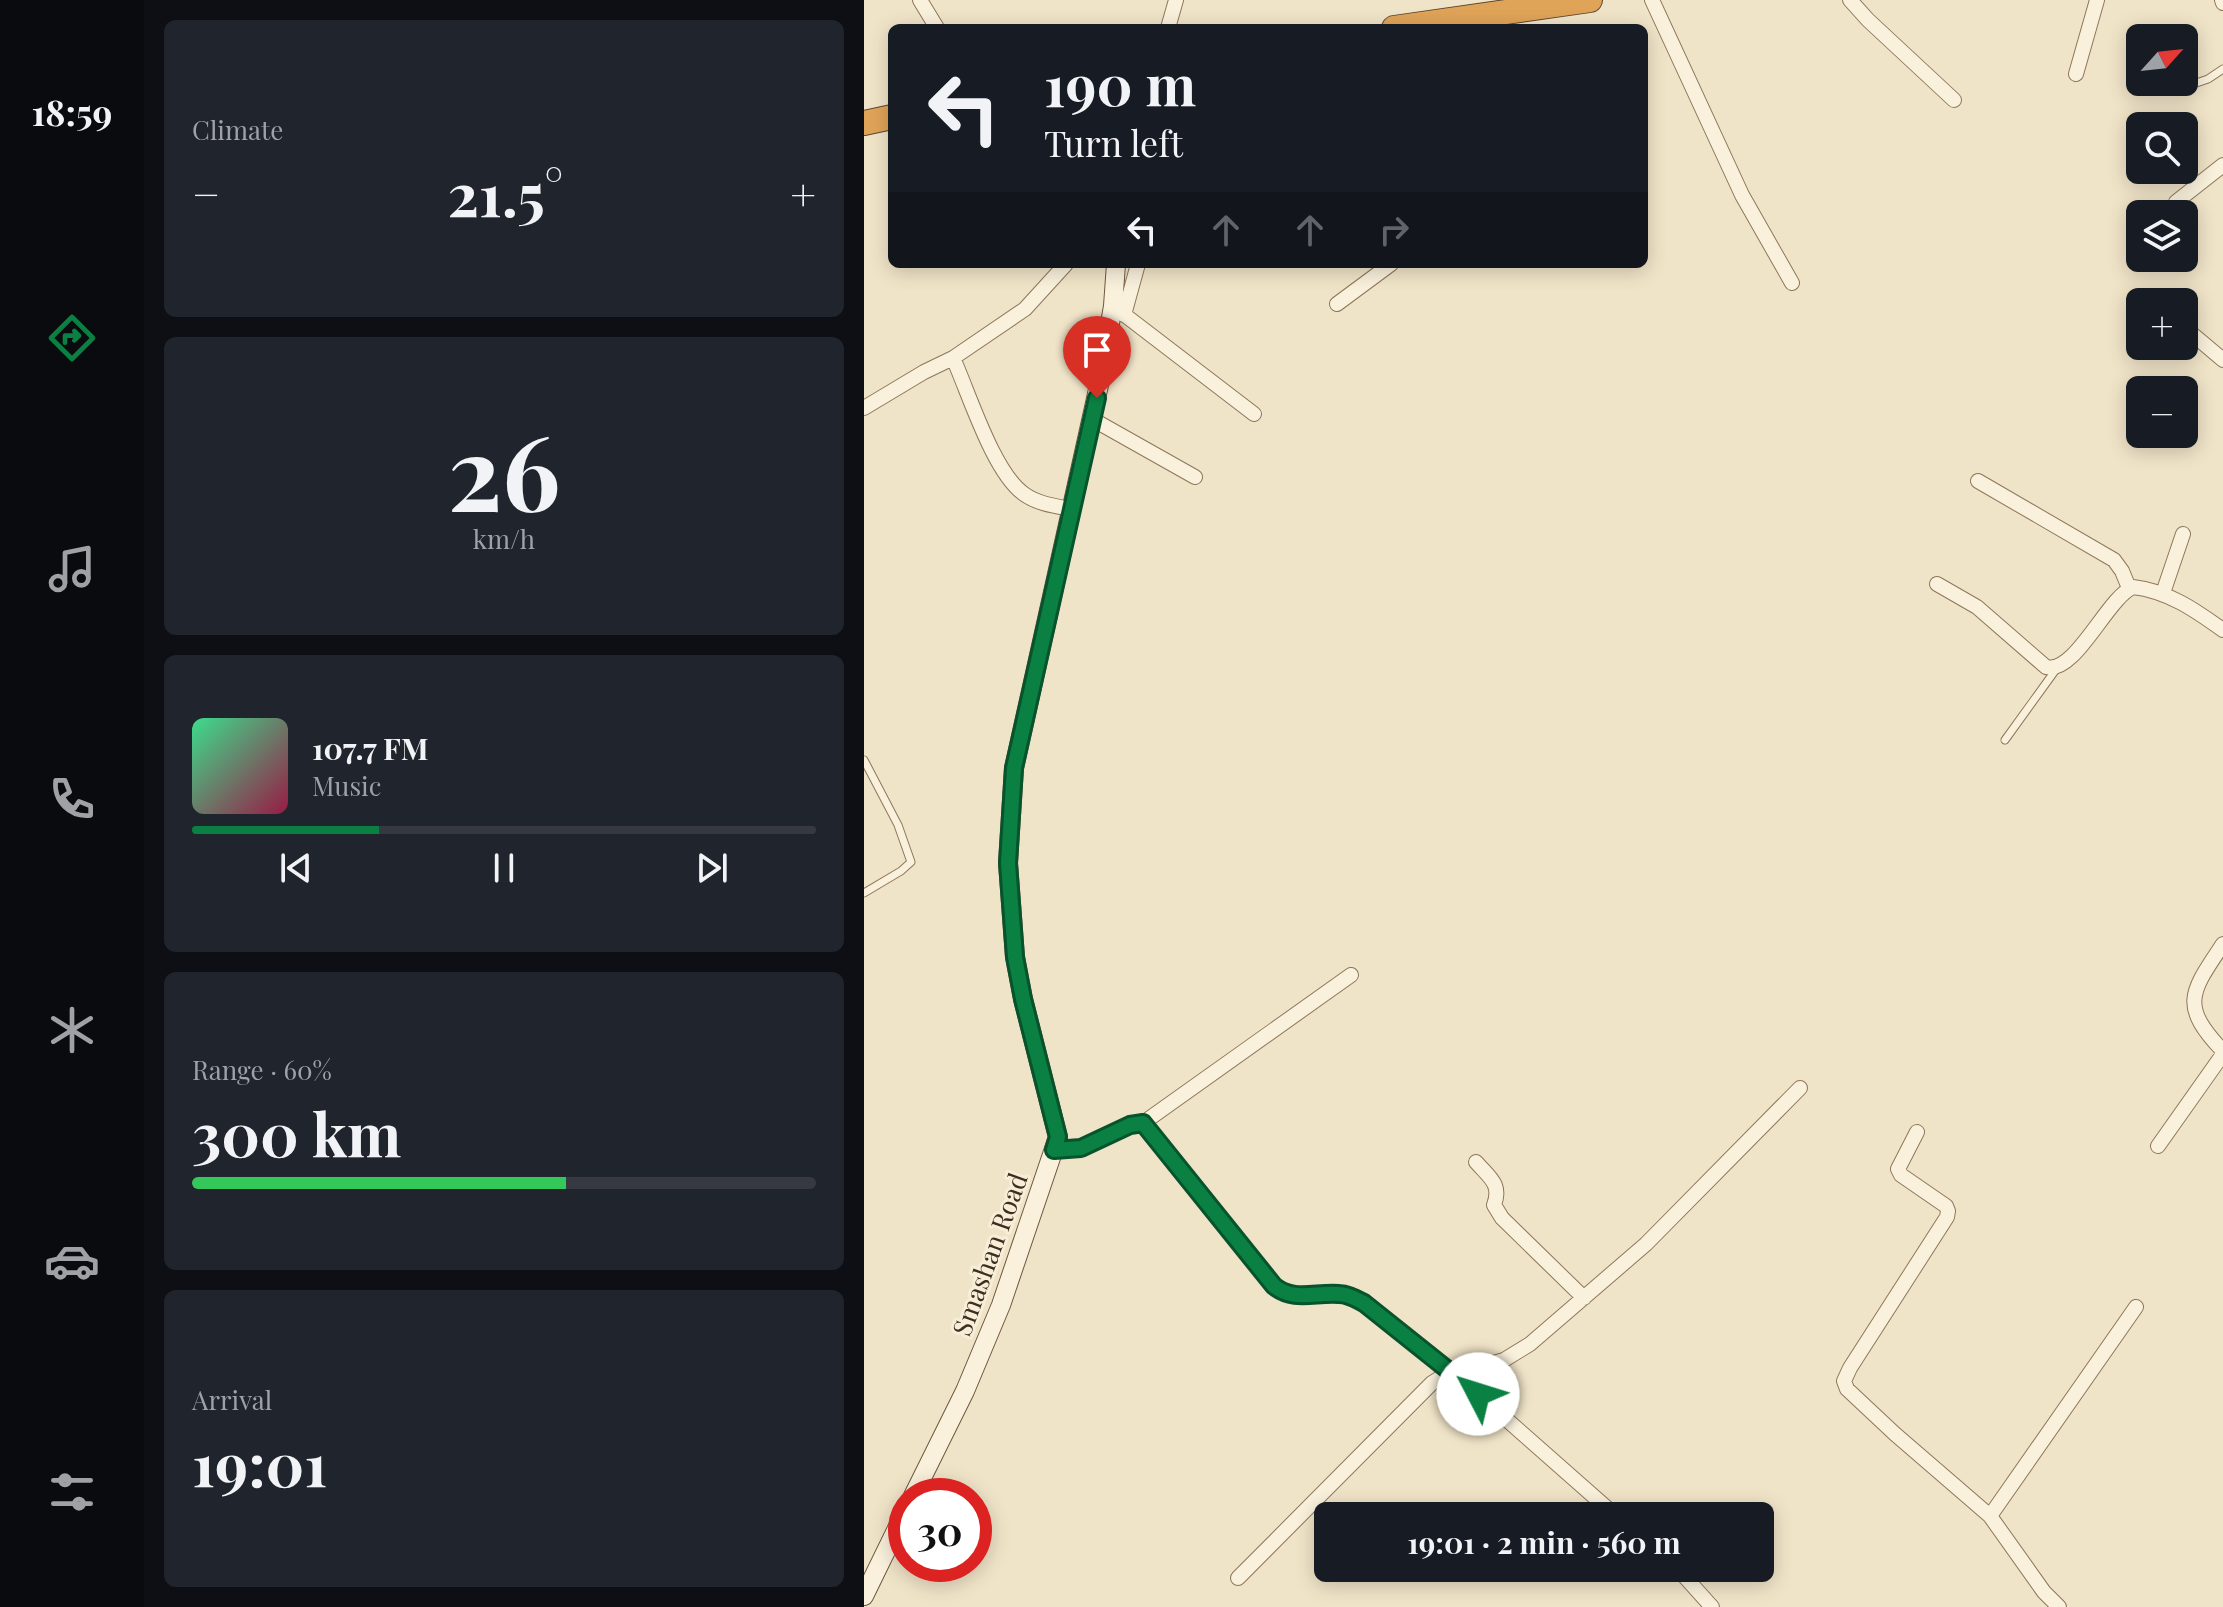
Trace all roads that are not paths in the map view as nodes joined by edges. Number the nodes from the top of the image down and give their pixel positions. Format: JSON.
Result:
{"nodes":[{"id":1,"x":920,"y":0,"type":"edge"},
{"id":2,"x":1176,"y":0,"type":"edge"},
{"id":3,"x":1590,"y":0,"type":"edge"},
{"id":4,"x":1652,"y":0,"type":"edge"},
{"id":5,"x":1850,"y":0,"type":"edge"},
{"id":6,"x":2097,"y":0,"type":"edge"},
{"id":7,"x":935,"y":24,"type":"edge"},
{"id":8,"x":1169,"y":24,"type":"edge"},
{"id":9,"x":1422,"y":24,"type":"edge"},
{"id":10,"x":2223,"y":69,"type":"edge"},
{"id":11,"x":2076,"y":74,"type":"dead end"},
{"id":12,"x":2198,"y":82,"type":"edge"},
{"id":13,"x":1954,"y":100,"type":"dead end"},
{"id":14,"x":888,"y":118,"type":"edge"},
{"id":15,"x":864,"y":123,"type":"edge"},
{"id":16,"x":2223,"y":165,"type":"edge"},
{"id":17,"x":2179,"y":200,"type":"edge"},
{"id":18,"x":1062,"y":268,"type":"edge"},
{"id":19,"x":1116,"y":268,"type":"edge"},
{"id":20,"x":1136,"y":268,"type":"edge"},
{"id":21,"x":1386,"y":268,"type":"edge"},
{"id":22,"x":1792,"y":283,"type":"dead end"},
{"id":23,"x":1337,"y":304,"type":"dead end"},
{"id":24,"x":1118,"y":310,"type":"junction"},
{"id":25,"x":2198,"y":339,"type":"edge"},
{"id":26,"x":953,"y":358,"type":"junction"},
{"id":27,"x":2223,"y":360,"type":"edge"},
{"id":28,"x":864,"y":408,"type":"edge"},
{"id":29,"x":1254,"y":414,"type":"dead end"},
{"id":30,"x":1092,"y":419,"type":"junction"},
{"id":31,"x":1195,"y":477,"type":"dead end"},
{"id":32,"x":1978,"y":481,"type":"dead end"},
{"id":33,"x":1071,"y":509,"type":"junction"},
{"id":34,"x":2183,"y":534,"type":"dead end"},
{"id":35,"x":1937,"y":584,"type":"dead end"},
{"id":36,"x":2129,"y":588,"type":"junction"},
{"id":37,"x":2163,"y":593,"type":"junction"},
{"id":38,"x":2223,"y":630,"type":"edge"},
{"id":39,"x":2057,"y":668,"type":"junction"},
{"id":40,"x":2005,"y":740,"type":"dead end"},
{"id":41,"x":864,"y":760,"type":"edge"},
{"id":42,"x":864,"y":893,"type":"edge"},
{"id":43,"x":2223,"y":944,"type":"edge"},
{"id":44,"x":1351,"y":975,"type":"dead end"},
{"id":45,"x":2223,"y":1052,"type":"edge"},
{"id":46,"x":1800,"y":1088,"type":"dead end"},
{"id":47,"x":1143,"y":1123,"type":"junction"},
{"id":48,"x":1917,"y":1132,"type":"dead end"},
{"id":49,"x":2158,"y":1146,"type":"dead end"},
{"id":50,"x":1054,"y":1150,"type":"junction"},
{"id":51,"x":1476,"y":1162,"type":"dead end"},
{"id":52,"x":1584,"y":1298,"type":"junction"},
{"id":53,"x":2136,"y":1307,"type":"dead end"},
{"id":54,"x":1455,"y":1374,"type":"junction"},
{"id":55,"x":922,"y":1478,"type":"edge"},
{"id":56,"x":1600,"y":1502,"type":"edge"},
{"id":57,"x":1990,"y":1516,"type":"junction"},
{"id":58,"x":888,"y":1547,"type":"edge"},
{"id":59,"x":1238,"y":1578,"type":"dead end"},
{"id":60,"x":1690,"y":1582,"type":"edge"},
{"id":61,"x":864,"y":1596,"type":"edge"},
{"id":62,"x":1712,"y":1607,"type":"edge"},
{"id":63,"x":2059,"y":1607,"type":"edge"}],
"edges":[{"from":1,"to":7,"type":"street"},
{"from":2,"to":8,"type":"street"},
{"from":3,"to":9,"type":"highway"},
{"from":4,"to":22,"type":"street"},
{"from":5,"to":13,"type":"street"},
{"from":6,"to":11,"type":"street"},
{"from":10,"to":12,"type":"lane"},
{"from":14,"to":15,"type":"highway"},
{"from":16,"to":17,"type":"street"},
{"from":18,"to":26,"type":"street"},
{"from":19,"to":24,"type":"street","name":"Smashan Road"},
{"from":20,"to":24,"type":"street"},
{"from":21,"to":23,"type":"street"},
{"from":24,"to":29,"type":"street"},
{"from":24,"to":30,"type":"street","name":"Smashan Road"},
{"from":25,"to":27,"type":"street"},
{"from":26,"to":28,"type":"street"},
{"from":26,"to":33,"type":"street"},
{"from":30,"to":31,"type":"street"},
{"from":30,"to":33,"type":"street","name":"Smashan Road"},
{"from":32,"to":36,"type":"street"},
{"from":33,"to":50,"type":"street","name":"Smashan Road"},
{"from":34,"to":37,"type":"street"},
{"from":35,"to":39,"type":"street"},
{"from":36,"to":37,"type":"street"},
{"from":36,"to":39,"type":"street"},
{"from":37,"to":38,"type":"street"},
{"from":39,"to":40,"type":"lane"},
{"from":41,"to":42,"type":"lane"},
{"from":43,"to":45,"type":"street"},
{"from":44,"to":47,"type":"street"},
{"from":45,"to":49,"type":"street"},
{"from":46,"to":52,"type":"street"},
{"from":47,"to":50,"type":"street"},
{"from":47,"to":54,"type":"street"},
{"from":48,"to":57,"type":"street"},
{"from":50,"to":55,"type":"street","name":"Smashan Road"},
{"from":51,"to":52,"type":"street"},
{"from":52,"to":54,"type":"street"},
{"from":53,"to":57,"type":"street"},
{"from":54,"to":56,"type":"street"},
{"from":54,"to":59,"type":"street"},
{"from":57,"to":63,"type":"street"},
{"from":58,"to":61,"type":"street"},
{"from":60,"to":62,"type":"street"}]}
